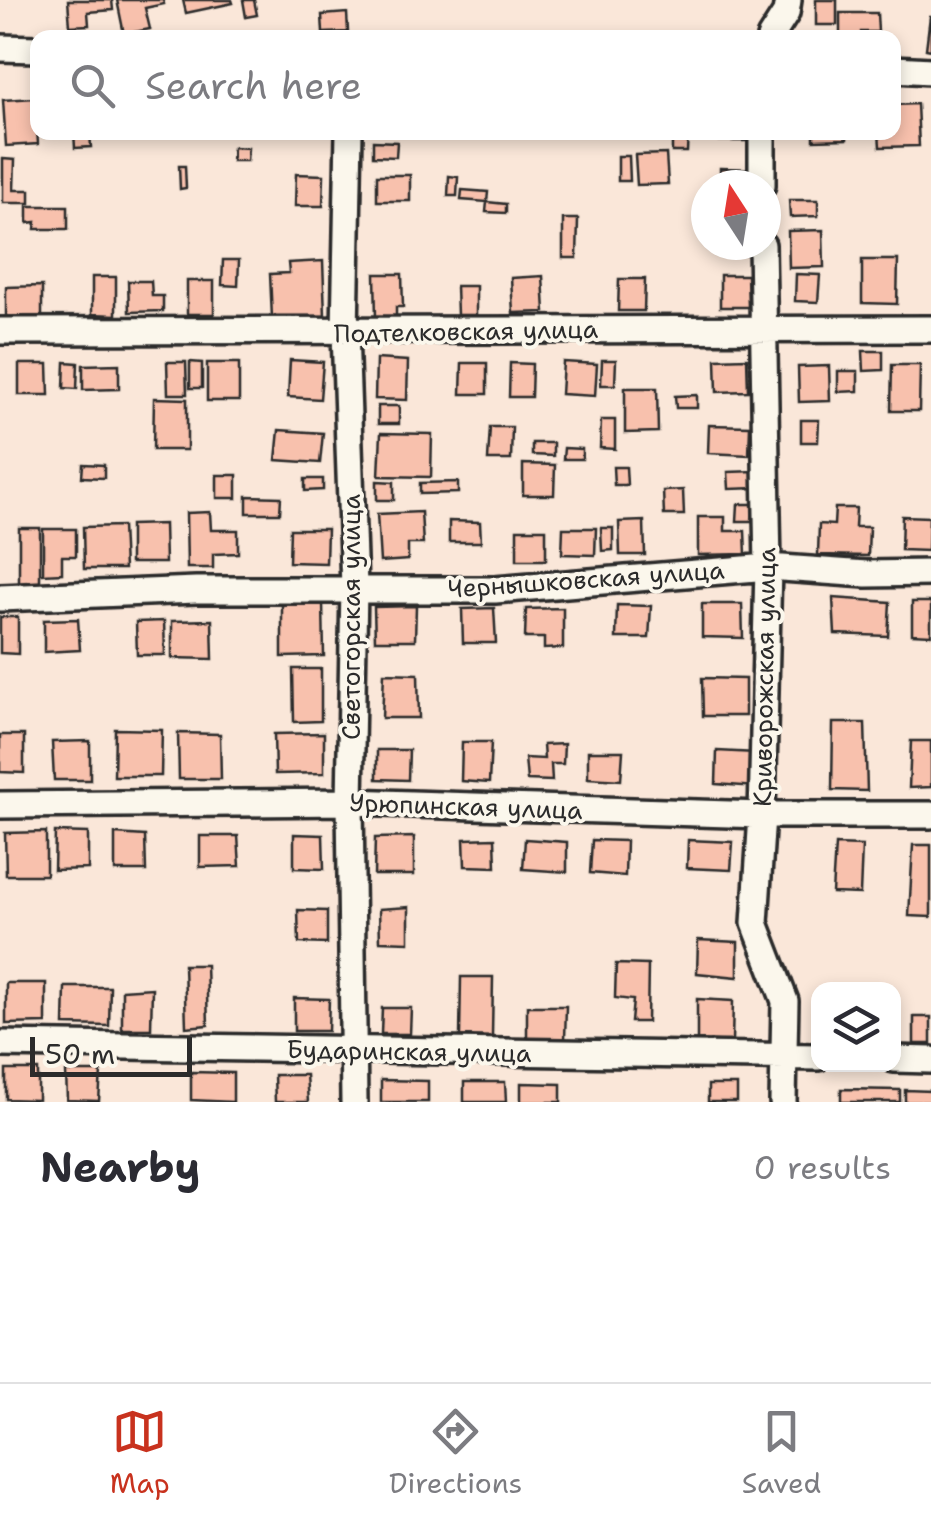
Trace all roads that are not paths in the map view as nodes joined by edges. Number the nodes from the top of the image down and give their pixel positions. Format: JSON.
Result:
{"nodes":[{"id":1,"x":788,"y":0,"type":"edge"},
{"id":2,"x":775,"y":30,"type":"edge"},
{"id":3,"x":0,"y":48,"type":"edge"},
{"id":4,"x":30,"y":48,"type":"edge"},
{"id":5,"x":901,"y":69,"type":"edge"},
{"id":6,"x":931,"y":71,"type":"edge"},
{"id":7,"x":349,"y":140,"type":"edge"},
{"id":8,"x":762,"y":140,"type":"edge"},
{"id":9,"x":762,"y":170,"type":"edge"},
{"id":10,"x":762,"y":260,"type":"edge"},
{"id":11,"x":762,"y":327,"type":"junction"},
{"id":12,"x":931,"y":329,"type":"edge"},
{"id":13,"x":0,"y":331,"type":"edge"},
{"id":14,"x":345,"y":332,"type":"junction"},
{"id":15,"x":768,"y":567,"type":"junction"},
{"id":16,"x":931,"y":573,"type":"edge"},
{"id":17,"x":354,"y":588,"type":"junction"},
{"id":18,"x":0,"y":598,"type":"edge"},
{"id":19,"x":350,"y":802,"type":"junction"},
{"id":20,"x":0,"y":804,"type":"edge"},
{"id":21,"x":762,"y":815,"type":"junction"},
{"id":22,"x":931,"y":815,"type":"edge"},
{"id":23,"x":0,"y":1044,"type":"edge"},
{"id":24,"x":354,"y":1049,"type":"junction"},
{"id":25,"x":785,"y":1057,"type":"junction"},
{"id":26,"x":811,"y":1058,"type":"edge"},
{"id":27,"x":901,"y":1059,"type":"edge"},
{"id":28,"x":931,"y":1060,"type":"edge"},
{"id":29,"x":354,"y":1102,"type":"edge"},
{"id":30,"x":783,"y":1102,"type":"edge"}],
"edges":[{"from":1,"to":2,"type":"street"},
{"from":3,"to":4,"type":"street"},
{"from":5,"to":6,"type":"street"},
{"from":7,"to":14,"type":"street","name":"Светогорская улица"},
{"from":8,"to":9,"type":"street"},
{"from":10,"to":11,"type":"street","name":"Криворожская улица"},
{"from":11,"to":12,"type":"street","name":"Подтелковская улица"},
{"from":11,"to":14,"type":"street","name":"Подтелковская улица"},
{"from":11,"to":15,"type":"street","name":"Криворожская улица"},
{"from":13,"to":14,"type":"street","name":"Подтелковская улица"},
{"from":14,"to":17,"type":"street","name":"Светогорская улица"},
{"from":15,"to":16,"type":"street","name":"Чернышковская улица"},
{"from":15,"to":17,"type":"street","name":"Чернышковская улица"},
{"from":15,"to":21,"type":"street","name":"Криворожская улица"},
{"from":17,"to":18,"type":"street","name":"Чернышковская улица"},
{"from":17,"to":19,"type":"street","name":"Светогорская улица"},
{"from":19,"to":20,"type":"street","name":"Урюпинская улица"},
{"from":19,"to":21,"type":"street","name":"Урюпинская улица"},
{"from":19,"to":24,"type":"street","name":"Светогорская улица"},
{"from":21,"to":22,"type":"street","name":"Урюпинская улица"},
{"from":21,"to":25,"type":"street","name":"Криворожская улица"},
{"from":23,"to":24,"type":"street","name":"Бударинская улица"},
{"from":24,"to":25,"type":"street","name":"Бударинская улица"},
{"from":24,"to":29,"type":"street","name":"Светогорская улица"},
{"from":25,"to":26,"type":"street","name":"Бударинская улица"},
{"from":25,"to":30,"type":"street","name":"Криворожская улица"},
{"from":27,"to":28,"type":"street"}]}
